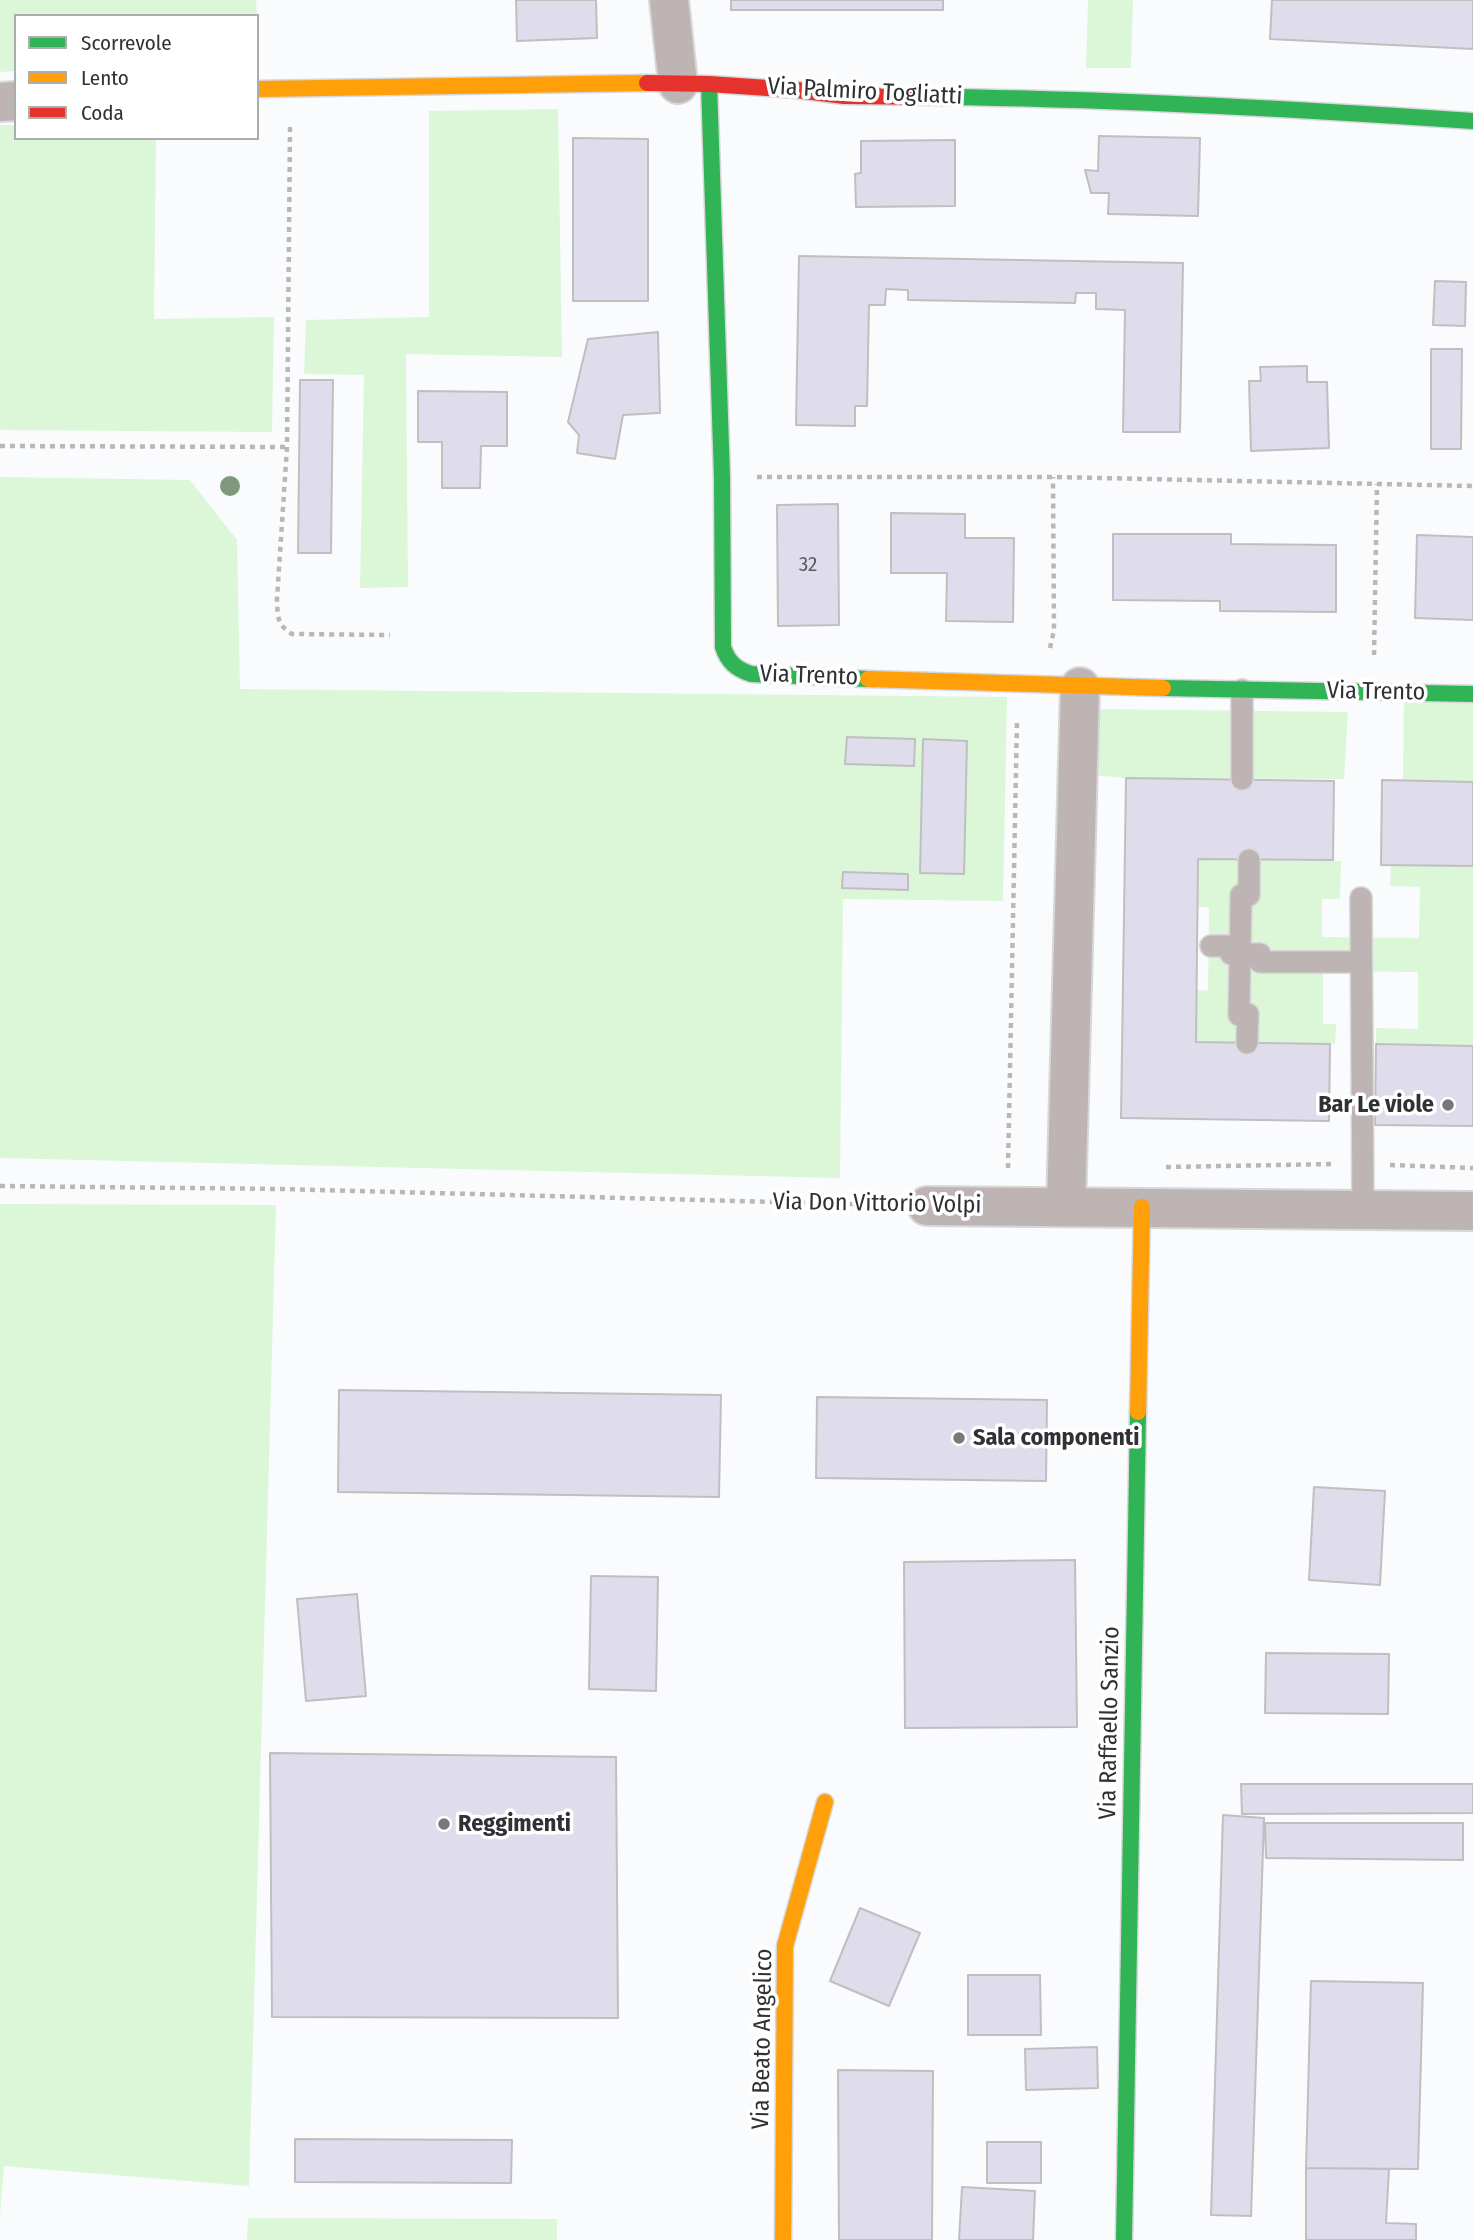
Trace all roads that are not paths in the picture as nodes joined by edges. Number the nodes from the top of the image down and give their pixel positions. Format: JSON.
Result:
{"nodes":[{"id":1,"x":669,"y":0,"type":"edge"},
{"id":2,"x":693,"y":84,"type":"junction"},
{"id":3,"x":259,"y":89,"type":"edge"},
{"id":4,"x":1473,"y":121,"type":"edge"},
{"id":5,"x":1061,"y":686,"type":"junction"},
{"id":6,"x":1242,"y":690,"type":"junction"},
{"id":7,"x":1473,"y":694,"type":"edge"},
{"id":8,"x":1242,"y":779,"type":"dead end"},
{"id":9,"x":1249,"y":860,"type":"dead end"},
{"id":10,"x":1361,"y":898,"type":"dead end"},
{"id":11,"x":1211,"y":946,"type":"dead end"},
{"id":12,"x":1240,"y":954,"type":"junction"},
{"id":13,"x":1361,"y":962,"type":"junction"},
{"id":14,"x":1247,"y":1043,"type":"dead end"},
{"id":15,"x":927,"y":1206,"type":"road end"},
{"id":16,"x":1066,"y":1207,"type":"junction"},
{"id":17,"x":1142,"y":1207,"type":"junction"},
{"id":18,"x":1363,"y":1210,"type":"junction"},
{"id":19,"x":1473,"y":1211,"type":"edge"},
{"id":20,"x":825,"y":1802,"type":"dead end"},
{"id":21,"x":783,"y":2240,"type":"edge"},
{"id":22,"x":1124,"y":2240,"type":"edge"}],
"edges":[{"from":1,"to":2,"type":"street","name":"Via Trento"},
{"from":2,"to":3,"type":"street","name":"Via Palmiro Togliatti"},
{"from":2,"to":4,"type":"street","name":"Via Palmiro Togliatti"},
{"from":2,"to":5,"type":"street","name":"Via Trento"},
{"from":5,"to":6,"type":"street","name":"Via Trento"},
{"from":5,"to":16,"type":"street"},
{"from":6,"to":7,"type":"street","name":"Via Trento"},
{"from":6,"to":8,"type":"lane"},
{"from":9,"to":12,"type":"lane"},
{"from":10,"to":13,"type":"lane"},
{"from":11,"to":12,"type":"lane"},
{"from":12,"to":13,"type":"lane"},
{"from":12,"to":14,"type":"lane"},
{"from":13,"to":18,"type":"lane"},
{"from":15,"to":16,"type":"street","name":"Via Don Vittorio Volpi"},
{"from":16,"to":17,"type":"street","name":"Via Don Vittorio Volpi"},
{"from":17,"to":18,"type":"street","name":"Via Don Vittorio Volpi"},
{"from":17,"to":22,"type":"street","name":"Via Raffaello Sanzio"},
{"from":18,"to":19,"type":"street","name":"Via Don Vittorio Volpi"},
{"from":20,"to":21,"type":"street","name":"Via Beato Angelico"}]}
